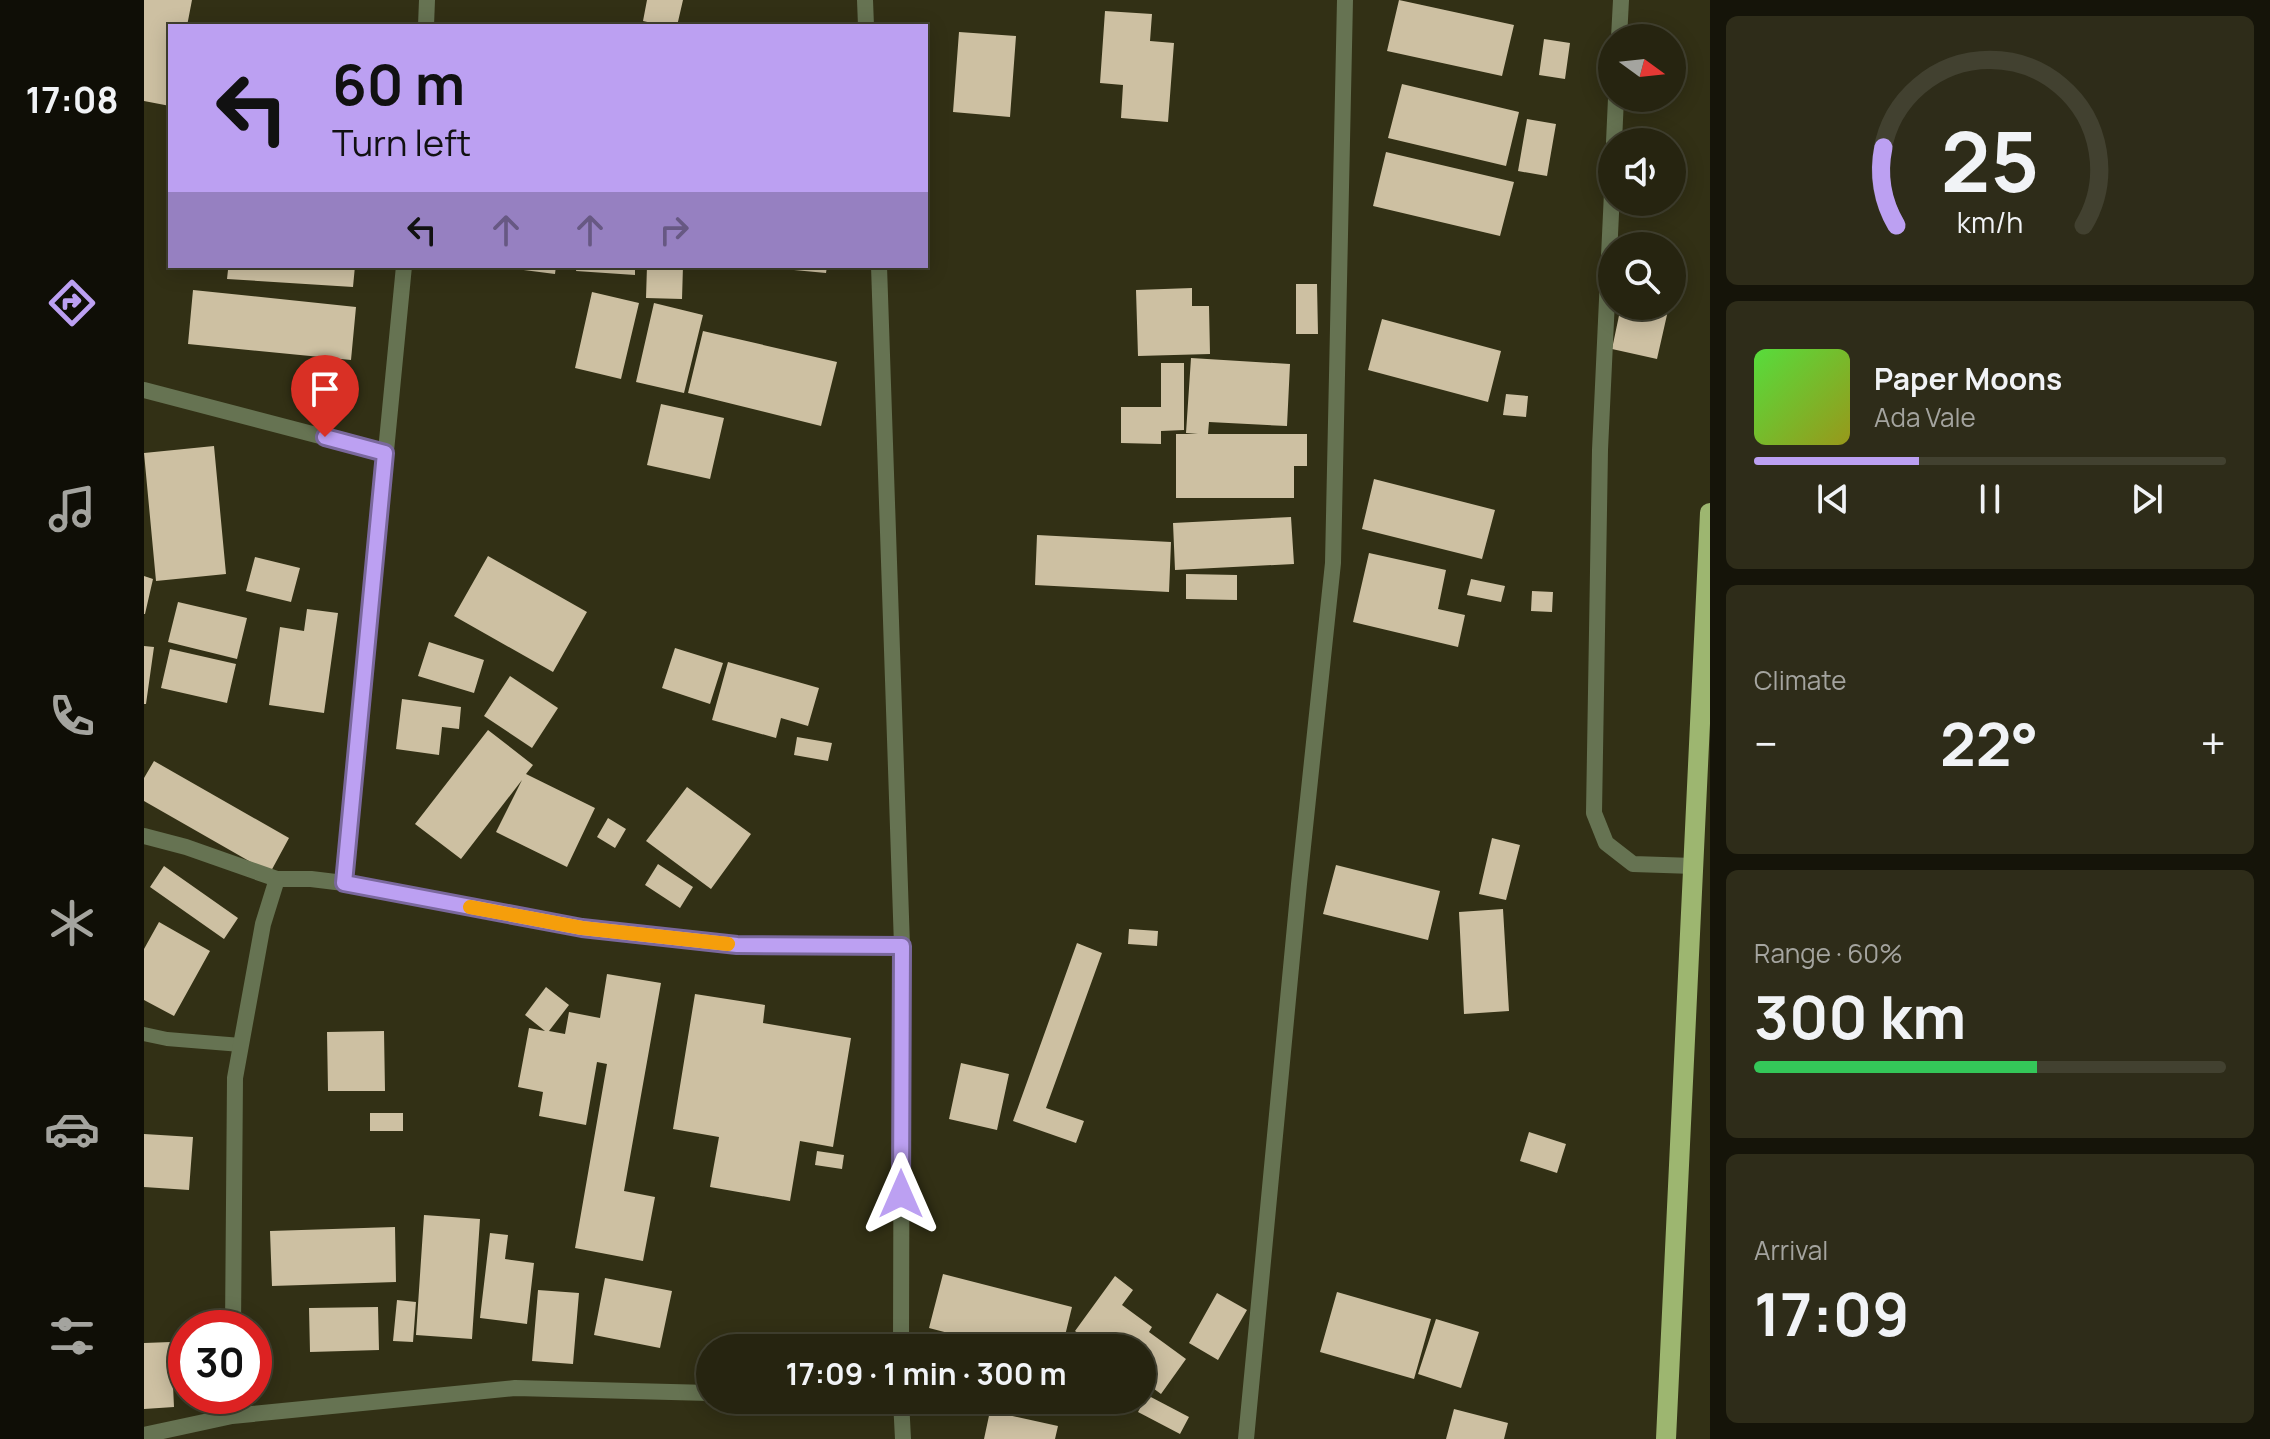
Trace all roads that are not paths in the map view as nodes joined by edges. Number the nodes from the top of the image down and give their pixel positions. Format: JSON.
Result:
{"nodes":[{"id":1,"x":427,"y":0,"type":"edge"},
{"id":2,"x":865,"y":0,"type":"edge"},
{"id":3,"x":1345,"y":0,"type":"edge"},
{"id":4,"x":1621,"y":0,"type":"edge"},
{"id":5,"x":426,"y":24,"type":"edge"},
{"id":6,"x":866,"y":24,"type":"edge"},
{"id":7,"x":1620,"y":24,"type":"edge"},
{"id":8,"x":1611,"y":216,"type":"edge"},
{"id":9,"x":404,"y":268,"type":"edge"},
{"id":10,"x":879,"y":268,"type":"edge"},
{"id":11,"x":144,"y":390,"type":"edge"},
{"id":12,"x":385,"y":453,"type":"junction"},
{"id":13,"x":1710,"y":513,"type":"edge"},
{"id":14,"x":144,"y":836,"type":"edge"},
{"id":15,"x":1694,"y":866,"type":"junction"},
{"id":16,"x":277,"y":879,"type":"junction"},
{"id":17,"x":344,"y":883,"type":"junction"},
{"id":18,"x":902,"y":946,"type":"junction"},
{"id":19,"x":144,"y":1034,"type":"edge"},
{"id":20,"x":241,"y":1045,"type":"junction"},
{"id":21,"x":233,"y":1310,"type":"edge"},
{"id":22,"x":901,"y":1334,"type":"edge"},
{"id":23,"x":696,"y":1393,"type":"edge"},
{"id":24,"x":902,"y":1414,"type":"edge"},
{"id":25,"x":232,"y":1416,"type":"joint"},
{"id":26,"x":144,"y":1435,"type":"edge"},
{"id":27,"x":903,"y":1439,"type":"edge"},
{"id":28,"x":1246,"y":1439,"type":"edge"},
{"id":29,"x":1666,"y":1439,"type":"edge"}],
"edges":[{"from":1,"to":5,"type":"street"},
{"from":2,"to":6,"type":"street"},
{"from":3,"to":28,"type":"street"},
{"from":4,"to":7,"type":"street"},
{"from":8,"to":15,"type":"street"},
{"from":9,"to":12,"type":"street"},
{"from":10,"to":18,"type":"street"},
{"from":11,"to":12,"type":"street"},
{"from":12,"to":17,"type":"street"},
{"from":13,"to":15,"type":"main road"},
{"from":14,"to":16,"type":"street"},
{"from":15,"to":29,"type":"main road"},
{"from":16,"to":17,"type":"street"},
{"from":16,"to":20,"type":"street"},
{"from":17,"to":18,"type":"street"},
{"from":18,"to":22,"type":"street"},
{"from":19,"to":20,"type":"lane"},
{"from":20,"to":21,"type":"street"},
{"from":23,"to":25,"type":"street"},
{"from":24,"to":27,"type":"street"},
{"from":25,"to":26,"type":"street"}]}
